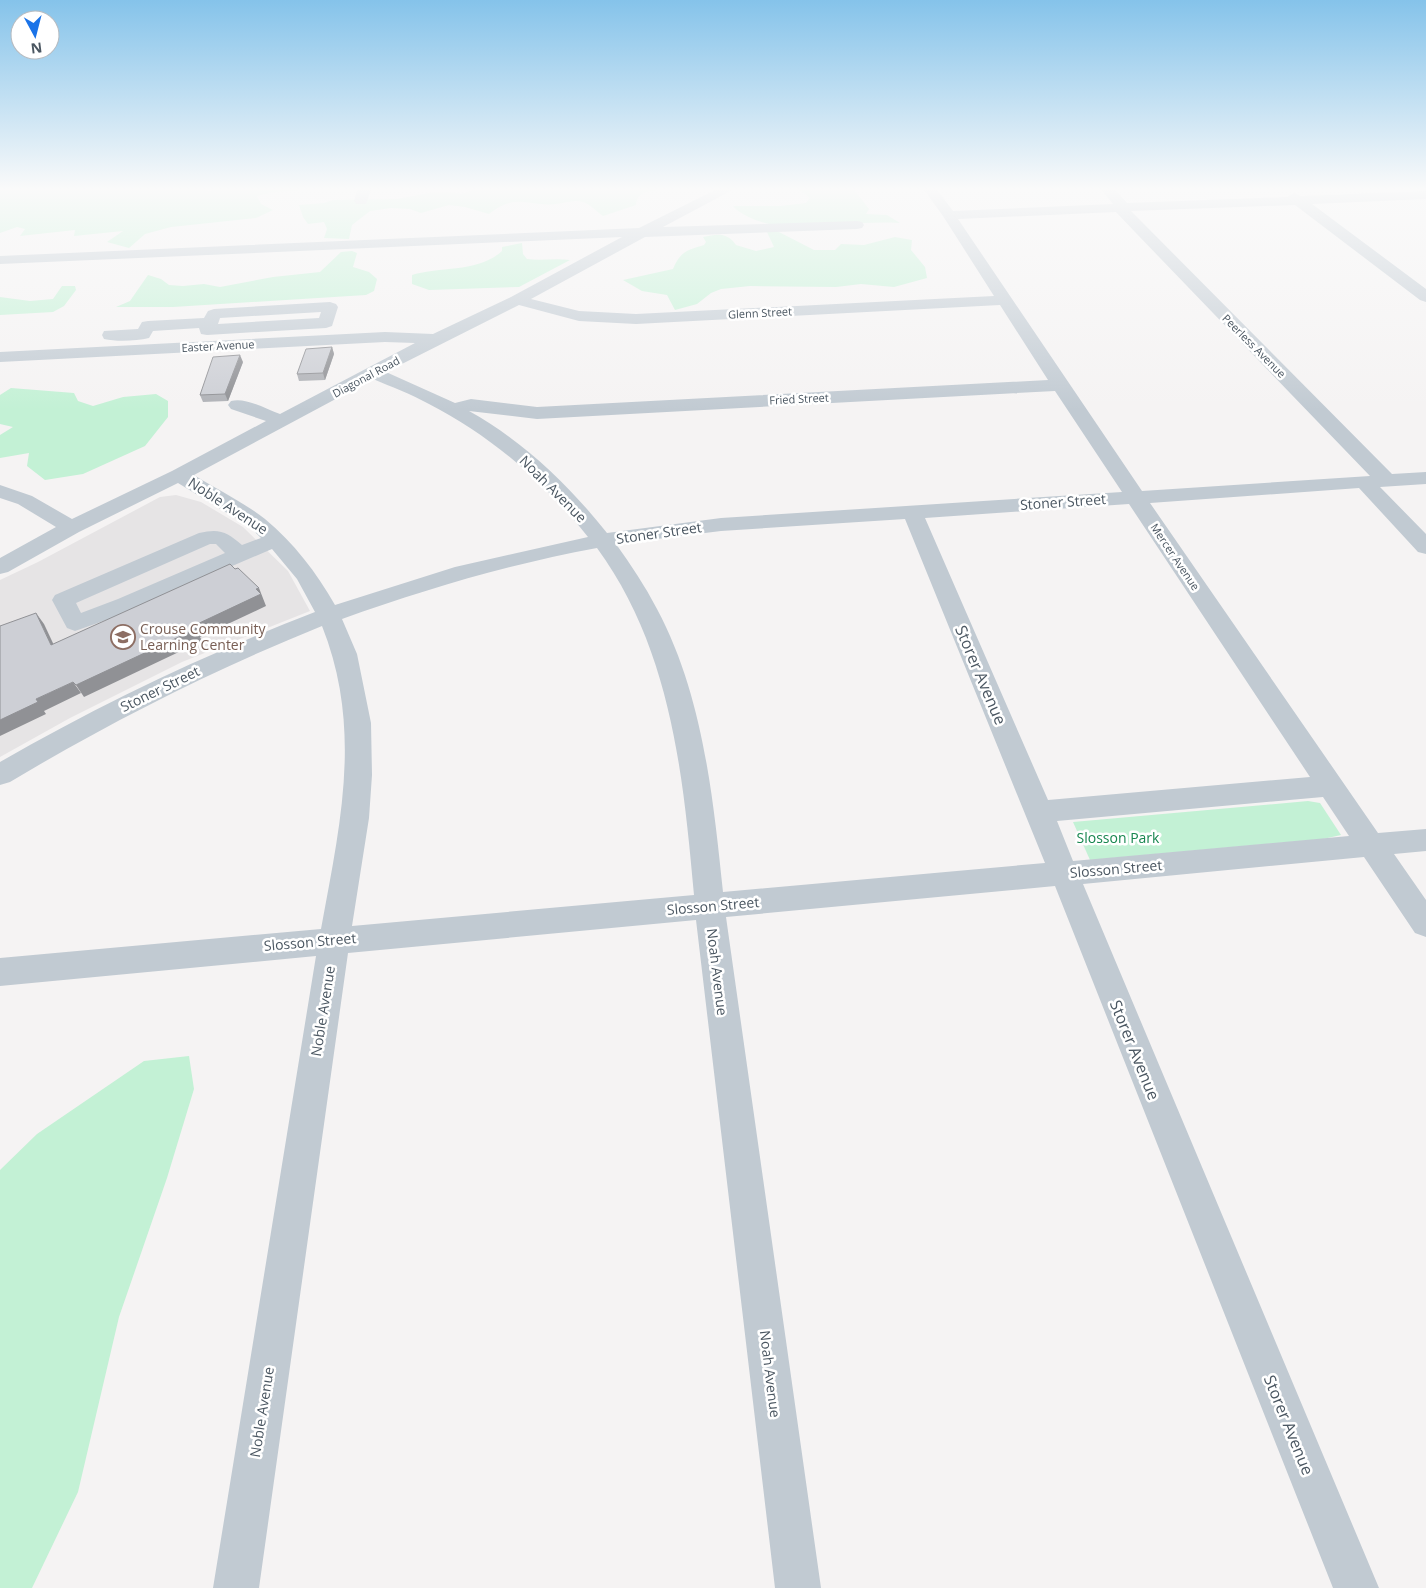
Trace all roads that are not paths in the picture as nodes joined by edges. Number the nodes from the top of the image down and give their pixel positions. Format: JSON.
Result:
{"nodes":[{"id":1,"x":589,"y":261,"type":"edge"},
{"id":2,"x":979,"y":261,"type":"edge"},
{"id":3,"x":1172,"y":261,"type":"edge"},
{"id":4,"x":1378,"y":261,"type":"edge"},
{"id":5,"x":1426,"y":298,"type":"edge"},
{"id":6,"x":517,"y":300,"type":"junction"},
{"id":7,"x":1004,"y":300,"type":"junction"},
{"id":8,"x":209,"y":323,"type":"junction"},
{"id":9,"x":290,"y":325,"type":"junction"},
{"id":10,"x":242,"y":328,"type":"junction"},
{"id":11,"x":436,"y":339,"type":"junction"},
{"id":12,"x":284,"y":342,"type":"junction"},
{"id":13,"x":0,"y":345,"type":"edge"},
{"id":14,"x":235,"y":345,"type":"junction"},
{"id":15,"x":91,"y":346,"type":"junction"},
{"id":16,"x":0,"y":357,"type":"edge"},
{"id":17,"x":373,"y":373,"type":"junction"},
{"id":18,"x":1060,"y":385,"type":"junction"},
{"id":19,"x":237,"y":405,"type":"dead end"},
{"id":20,"x":452,"y":409,"type":"junction"},
{"id":21,"x":284,"y":421,"type":"junction"},
{"id":22,"x":524,"y":431,"type":"junction"},
{"id":23,"x":179,"y":475,"type":"junction"},
{"id":24,"x":1426,"y":478,"type":"edge"},
{"id":25,"x":1387,"y":481,"type":"junction"},
{"id":26,"x":1364,"y":482,"type":"junction"},
{"id":27,"x":0,"y":491,"type":"edge"},
{"id":28,"x":1135,"y":497,"type":"junction"},
{"id":29,"x":913,"y":513,"type":"junction"},
{"id":30,"x":71,"y":527,"type":"junction"},
{"id":31,"x":276,"y":540,"type":"junction"},
{"id":32,"x":602,"y":541,"type":"junction"},
{"id":33,"x":1426,"y":547,"type":"edge"},
{"id":34,"x":238,"y":553,"type":"junction"},
{"id":35,"x":0,"y":567,"type":"edge"},
{"id":36,"x":329,"y":615,"type":"junction"},
{"id":37,"x":0,"y":775,"type":"edge"},
{"id":38,"x":1330,"y":786,"type":"junction"},
{"id":39,"x":1039,"y":812,"type":"junction"},
{"id":40,"x":1426,"y":840,"type":"edge"},
{"id":41,"x":1373,"y":845,"type":"junction"},
{"id":42,"x":1063,"y":874,"type":"junction"},
{"id":43,"x":708,"y":906,"type":"junction"},
{"id":44,"x":1426,"y":924,"type":"edge"},
{"id":45,"x":334,"y":940,"type":"junction"},
{"id":46,"x":0,"y":972,"type":"edge"},
{"id":47,"x":236,"y":1588,"type":"edge"},
{"id":48,"x":798,"y":1588,"type":"edge"},
{"id":49,"x":1356,"y":1588,"type":"edge"}],
"edges":[{"from":1,"to":6,"type":"street","name":"Diagonal Road"},
{"from":2,"to":7,"type":"street","name":"Mercer Avenue"},
{"from":3,"to":25,"type":"street","name":"Peerless Avenue"},
{"from":4,"to":5,"type":"street"},
{"from":6,"to":7,"type":"street","name":"Glenn Street"},
{"from":6,"to":11,"type":"street","name":"Diagonal Road"},
{"from":7,"to":18,"type":"street","name":"Mercer Avenue"},
{"from":8,"to":9,"type":"street"},
{"from":8,"to":10,"type":"street"},
{"from":8,"to":15,"type":"street"},
{"from":9,"to":10,"type":"street"},
{"from":9,"to":12,"type":"street"},
{"from":10,"to":14,"type":"street"},
{"from":11,"to":12,"type":"street","name":"Easter Avenue"},
{"from":11,"to":17,"type":"street","name":"Diagonal Road"},
{"from":12,"to":14,"type":"street","name":"Easter Avenue"},
{"from":13,"to":15,"type":"street"},
{"from":14,"to":15,"type":"street","name":"Easter Avenue"},
{"from":15,"to":16,"type":"street","name":"Easter Avenue"},
{"from":17,"to":20,"type":"street","name":"Noah Avenue"},
{"from":17,"to":21,"type":"street","name":"Diagonal Road"},
{"from":18,"to":22,"type":"street","name":"Fried Street"},
{"from":18,"to":28,"type":"street","name":"Mercer Avenue"},
{"from":19,"to":21,"type":"street"},
{"from":20,"to":22,"type":"street","name":"Noah Avenue"},
{"from":20,"to":22,"type":"street","name":"Fried Street"},
{"from":21,"to":23,"type":"street","name":"Diagonal Road"},
{"from":22,"to":32,"type":"street","name":"Noah Avenue"},
{"from":23,"to":30,"type":"street","name":"Diagonal Road"},
{"from":23,"to":31,"type":"street","name":"Noble Avenue"},
{"from":24,"to":25,"type":"street"},
{"from":25,"to":26,"type":"street","name":"Stoner Street"},
{"from":26,"to":28,"type":"street","name":"Stoner Street"},
{"from":26,"to":33,"type":"street"},
{"from":27,"to":30,"type":"street"},
{"from":28,"to":29,"type":"street","name":"Stoner Street"},
{"from":28,"to":38,"type":"street","name":"Mercer Avenue"},
{"from":29,"to":32,"type":"street","name":"Stoner Street"},
{"from":29,"to":39,"type":"street","name":"Storer Avenue"},
{"from":30,"to":35,"type":"street","name":"Diagonal Road"},
{"from":31,"to":34,"type":"street"},
{"from":31,"to":36,"type":"street","name":"Noble Avenue"},
{"from":32,"to":36,"type":"street","name":"Stoner Street"},
{"from":32,"to":43,"type":"street","name":"Noah Avenue"},
{"from":34,"to":34,"type":"street"},
{"from":36,"to":37,"type":"street","name":"Stoner Street"},
{"from":36,"to":45,"type":"street","name":"Noble Avenue"},
{"from":38,"to":39,"type":"street"},
{"from":38,"to":41,"type":"street","name":"Mercer Avenue"},
{"from":39,"to":42,"type":"street","name":"Storer Avenue"},
{"from":40,"to":41,"type":"street","name":"Slosson Street"},
{"from":41,"to":42,"type":"street","name":"Slosson Street"},
{"from":41,"to":44,"type":"street","name":"Mercer Avenue"},
{"from":42,"to":43,"type":"street","name":"Slosson Street"},
{"from":42,"to":49,"type":"street","name":"Storer Avenue"},
{"from":43,"to":45,"type":"street","name":"Slosson Street"},
{"from":43,"to":48,"type":"street","name":"Noah Avenue"},
{"from":45,"to":46,"type":"street","name":"Slosson Street"},
{"from":45,"to":47,"type":"street","name":"Noble Avenue"}]}
